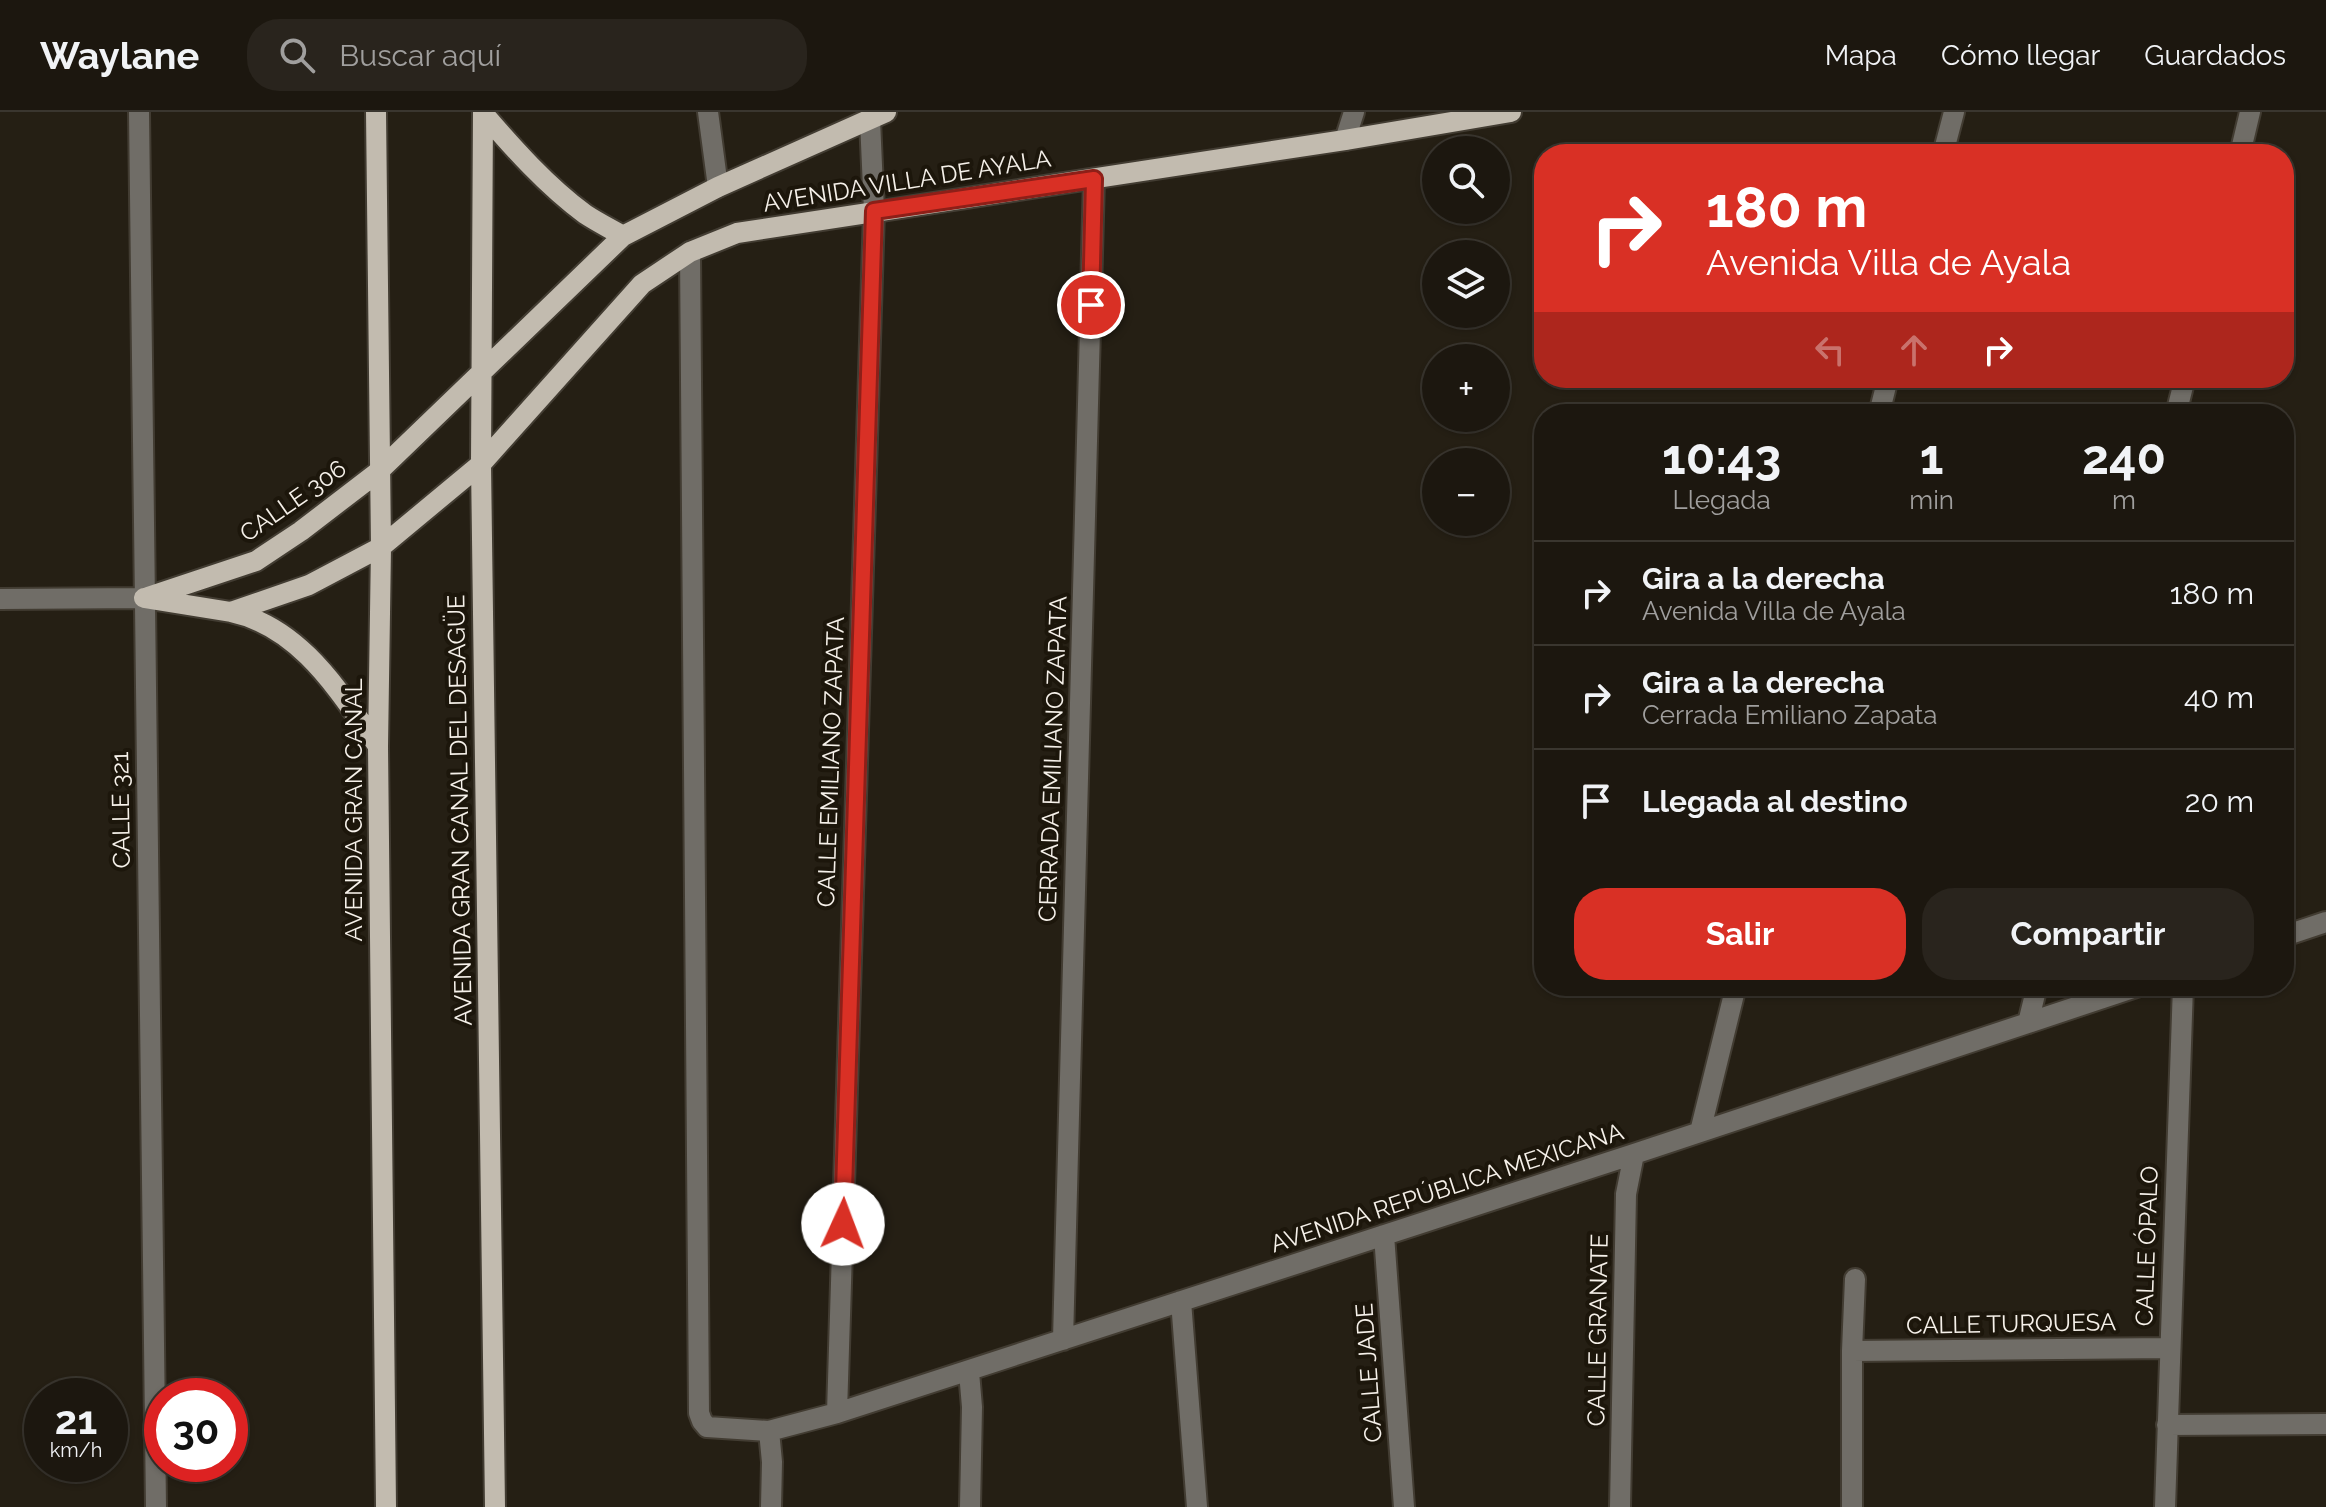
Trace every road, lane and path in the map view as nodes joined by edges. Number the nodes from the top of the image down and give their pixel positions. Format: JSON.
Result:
{"nodes":[{"id":1,"x":139,"y":112,"type":"edge"},
{"id":2,"x":376,"y":112,"type":"edge"},
{"id":3,"x":483,"y":112,"type":"edge"},
{"id":4,"x":708,"y":112,"type":"edge"},
{"id":5,"x":1354,"y":112,"type":"edge"},
{"id":6,"x":1511,"y":112,"type":"edge"},
{"id":7,"x":1954,"y":112,"type":"edge"},
{"id":8,"x":2250,"y":112,"type":"edge"},
{"id":9,"x":876,"y":115,"type":"edge"},
{"id":10,"x":1345,"y":140,"type":"junction"},
{"id":11,"x":1946,"y":144,"type":"edge"},
{"id":12,"x":2242,"y":144,"type":"edge"},
{"id":13,"x":1094,"y":179,"type":"junction"},
{"id":14,"x":718,"y":187,"type":"junction"},
{"id":15,"x":874,"y":211,"type":"junction"},
{"id":16,"x":623,"y":236,"type":"junction"},
{"id":17,"x":690,"y":252,"type":"junction"},
{"id":18,"x":483,"y":368,"type":"junction"},
{"id":19,"x":481,"y":464,"type":"junction"},
{"id":20,"x":378,"y":472,"type":"junction"},
{"id":21,"x":381,"y":547,"type":"junction"},
{"id":22,"x":144,"y":598,"type":"junction"},
{"id":23,"x":0,"y":599,"type":"edge"},
{"id":24,"x":231,"y":612,"type":"junction"},
{"id":25,"x":378,"y":746,"type":"junction"},
{"id":26,"x":2326,"y":922,"type":"edge"},
{"id":27,"x":2294,"y":933,"type":"edge"},
{"id":28,"x":1734,"y":996,"type":"edge"},
{"id":29,"x":2035,"y":996,"type":"edge"},
{"id":30,"x":2109,"y":996,"type":"edge"},
{"id":31,"x":2183,"y":996,"type":"edge"},
{"id":32,"x":2028,"y":1023,"type":"junction"},
{"id":33,"x":1700,"y":1132,"type":"junction"},
{"id":34,"x":1634,"y":1154,"type":"junction"},
{"id":35,"x":1384,"y":1235,"type":"junction"},
{"id":36,"x":1855,"y":1279,"type":"dead end"},
{"id":37,"x":1181,"y":1301,"type":"junction"},
{"id":38,"x":1063,"y":1340,"type":"junction"},
{"id":39,"x":2170,"y":1348,"type":"junction"},
{"id":40,"x":1852,"y":1351,"type":"junction"},
{"id":41,"x":969,"y":1372,"type":"junction"},
{"id":42,"x":837,"y":1413,"type":"junction"},
{"id":43,"x":2326,"y":1424,"type":"edge"},
{"id":44,"x":2167,"y":1425,"type":"junction"},
{"id":45,"x":769,"y":1431,"type":"junction"},
{"id":46,"x":156,"y":1507,"type":"edge"},
{"id":47,"x":386,"y":1507,"type":"edge"},
{"id":48,"x":495,"y":1507,"type":"edge"},
{"id":49,"x":771,"y":1507,"type":"edge"},
{"id":50,"x":970,"y":1507,"type":"edge"},
{"id":51,"x":1197,"y":1507,"type":"edge"},
{"id":52,"x":1404,"y":1507,"type":"edge"},
{"id":53,"x":1620,"y":1507,"type":"edge"},
{"id":54,"x":1852,"y":1507,"type":"edge"},
{"id":55,"x":2165,"y":1507,"type":"edge"}],
"edges":[{"from":1,"to":22,"type":"street","name":"CALLE 321"},
{"from":2,"to":20,"type":"main road","name":"AVENIDA GRAN CANAL"},
{"from":3,"to":16,"type":"main road"},
{"from":3,"to":18,"type":"main road","name":"AVENIDA GRAN CANAL DEL DESAGÜE"},
{"from":4,"to":14,"type":"street"},
{"from":5,"to":10,"type":"street"},
{"from":6,"to":10,"type":"main road","name":"AVENIDA VILLA DE AYALA"},
{"from":7,"to":11,"type":"street"},
{"from":8,"to":12,"type":"street"},
{"from":9,"to":14,"type":"main road","name":"AVENIDA VILLA DE AYALA"},
{"from":9,"to":15,"type":"street","name":"CALLE EMILIANO ZAPATA"},
{"from":10,"to":13,"type":"main road","name":"AVENIDA VILLA DE AYALA"},
{"from":13,"to":15,"type":"main road","name":"AVENIDA VILLA DE AYALA"},
{"from":13,"to":38,"type":"street","name":"CERRADA EMILIANO ZAPATA"},
{"from":14,"to":16,"type":"main road","name":"AVENIDA VILLA DE AYALA"},
{"from":15,"to":17,"type":"main road","name":"AVENIDA VILLA DE AYALA"},
{"from":15,"to":42,"type":"street","name":"CALLE EMILIANO ZAPATA"},
{"from":16,"to":18,"type":"main road","name":"AVENIDA VILLA DE AYALA"},
{"from":17,"to":19,"type":"main road","name":"AVENIDA VILLA DE AYALA"},
{"from":17,"to":45,"type":"street","name":"AVENIDA REPÚBLICA MEXICANA"},
{"from":18,"to":19,"type":"main road","name":"AVENIDA GRAN CANAL DEL DESAGÜE"},
{"from":18,"to":20,"type":"main road","name":"AVENIDA VILLA DE AYALA"},
{"from":19,"to":21,"type":"main road","name":"AVENIDA VILLA DE AYALA"},
{"from":19,"to":48,"type":"main road","name":"AVENIDA GRAN CANAL DEL DESAGÜE"},
{"from":20,"to":21,"type":"main road","name":"AVENIDA GRAN CANAL"},
{"from":20,"to":22,"type":"main road","name":"CALLE 306"},
{"from":21,"to":24,"type":"main road","name":"CALLE 306"},
{"from":21,"to":25,"type":"main road","name":"AVENIDA GRAN CANAL"},
{"from":22,"to":23,"type":"street","name":"CALLE 306"},
{"from":22,"to":24,"type":"main road","name":"CALLE 306"},
{"from":22,"to":46,"type":"street","name":"CALLE 321"},
{"from":24,"to":25,"type":"main road"},
{"from":25,"to":47,"type":"main road","name":"AVENIDA GRAN CANAL"},
{"from":26,"to":27,"type":"street"},
{"from":28,"to":33,"type":"street"},
{"from":29,"to":32,"type":"street"},
{"from":30,"to":32,"type":"street","name":"AVENIDA REPÚBLICA MEXICANA"},
{"from":31,"to":39,"type":"street","name":"CALLE ÓPALO"},
{"from":32,"to":33,"type":"street","name":"AVENIDA REPÚBLICA MEXICANA"},
{"from":33,"to":34,"type":"street","name":"AVENIDA REPÚBLICA MEXICANA"},
{"from":34,"to":35,"type":"street","name":"AVENIDA REPÚBLICA MEXICANA"},
{"from":34,"to":53,"type":"street","name":"CALLE GRANATE"},
{"from":35,"to":37,"type":"street","name":"AVENIDA REPÚBLICA MEXICANA"},
{"from":35,"to":52,"type":"street","name":"CALLE JADE"},
{"from":36,"to":40,"type":"street"},
{"from":37,"to":38,"type":"street","name":"AVENIDA REPÚBLICA MEXICANA"},
{"from":37,"to":51,"type":"street"},
{"from":38,"to":41,"type":"street","name":"AVENIDA REPÚBLICA MEXICANA"},
{"from":39,"to":40,"type":"street","name":"CALLE TURQUESA"},
{"from":39,"to":44,"type":"street","name":"CALLE ÓPALO"},
{"from":40,"to":54,"type":"street"},
{"from":41,"to":42,"type":"street","name":"AVENIDA REPÚBLICA MEXICANA"},
{"from":41,"to":50,"type":"street"},
{"from":42,"to":45,"type":"street","name":"AVENIDA REPÚBLICA MEXICANA"},
{"from":43,"to":44,"type":"street"},
{"from":44,"to":55,"type":"street","name":"CALLE ÓPALO"},
{"from":45,"to":49,"type":"street"}]}
